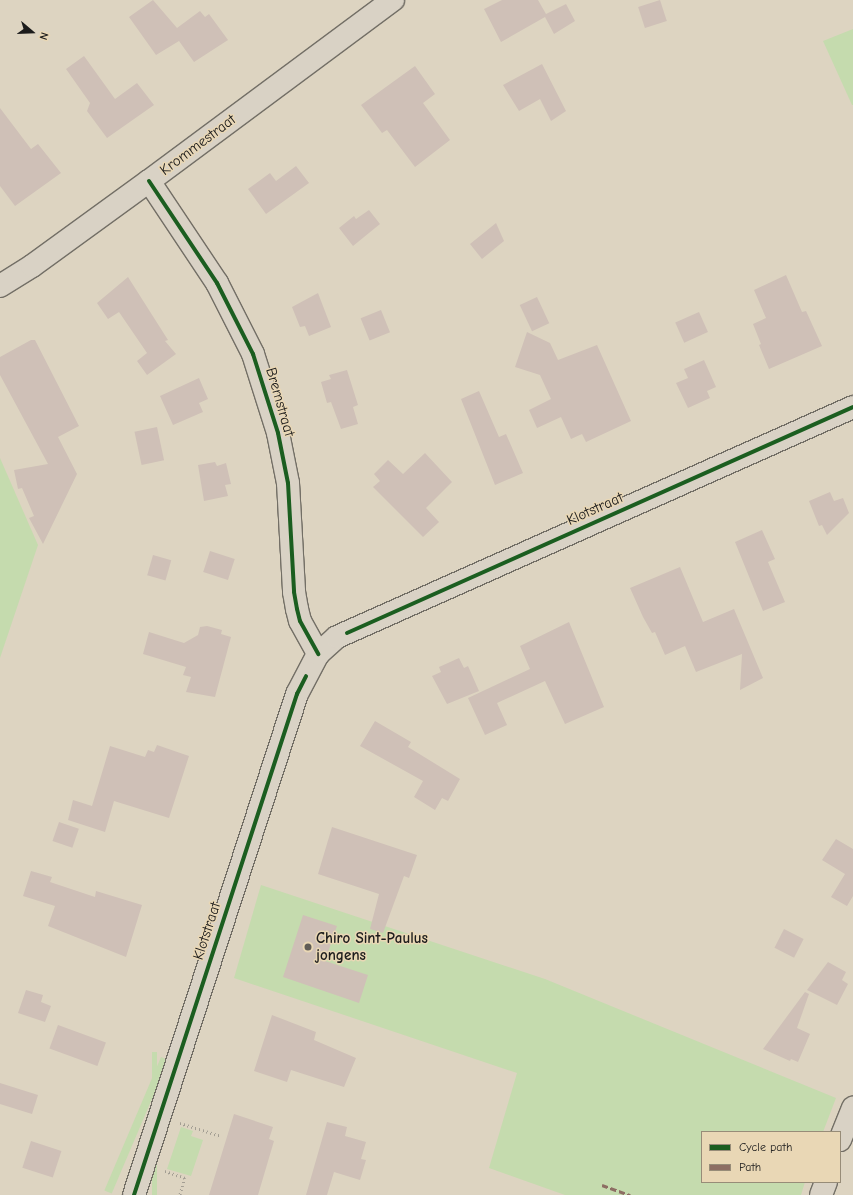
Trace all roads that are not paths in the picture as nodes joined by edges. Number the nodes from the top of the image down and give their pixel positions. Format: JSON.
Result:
{"nodes":[{"id":1,"x":393,"y":0,"type":"edge"},
{"id":2,"x":150,"y":181,"type":"junction"},
{"id":3,"x":0,"y":286,"type":"edge"},
{"id":4,"x":853,"y":407,"type":"edge"},
{"id":5,"x":318,"y":654,"type":"junction"},
{"id":6,"x":853,"y":1107,"type":"edge"},
{"id":7,"x":841,"y":1137,"type":"edge"},
{"id":8,"x":826,"y":1183,"type":"edge"},
{"id":9,"x":134,"y":1195,"type":"edge"},
{"id":10,"x":821,"y":1195,"type":"edge"}],
"edges":[{"from":1,"to":2,"type":"street","name":"Krommestraat"},
{"from":2,"to":3,"type":"street","name":"Krommestraat"},
{"from":2,"to":5,"type":"street","name":"Bremstraat"},
{"from":4,"to":5,"type":"street","name":"Klotstraat"},
{"from":5,"to":9,"type":"street","name":"Klotstraat"},
{"from":6,"to":7,"type":"street"},
{"from":8,"to":10,"type":"street"}]}
